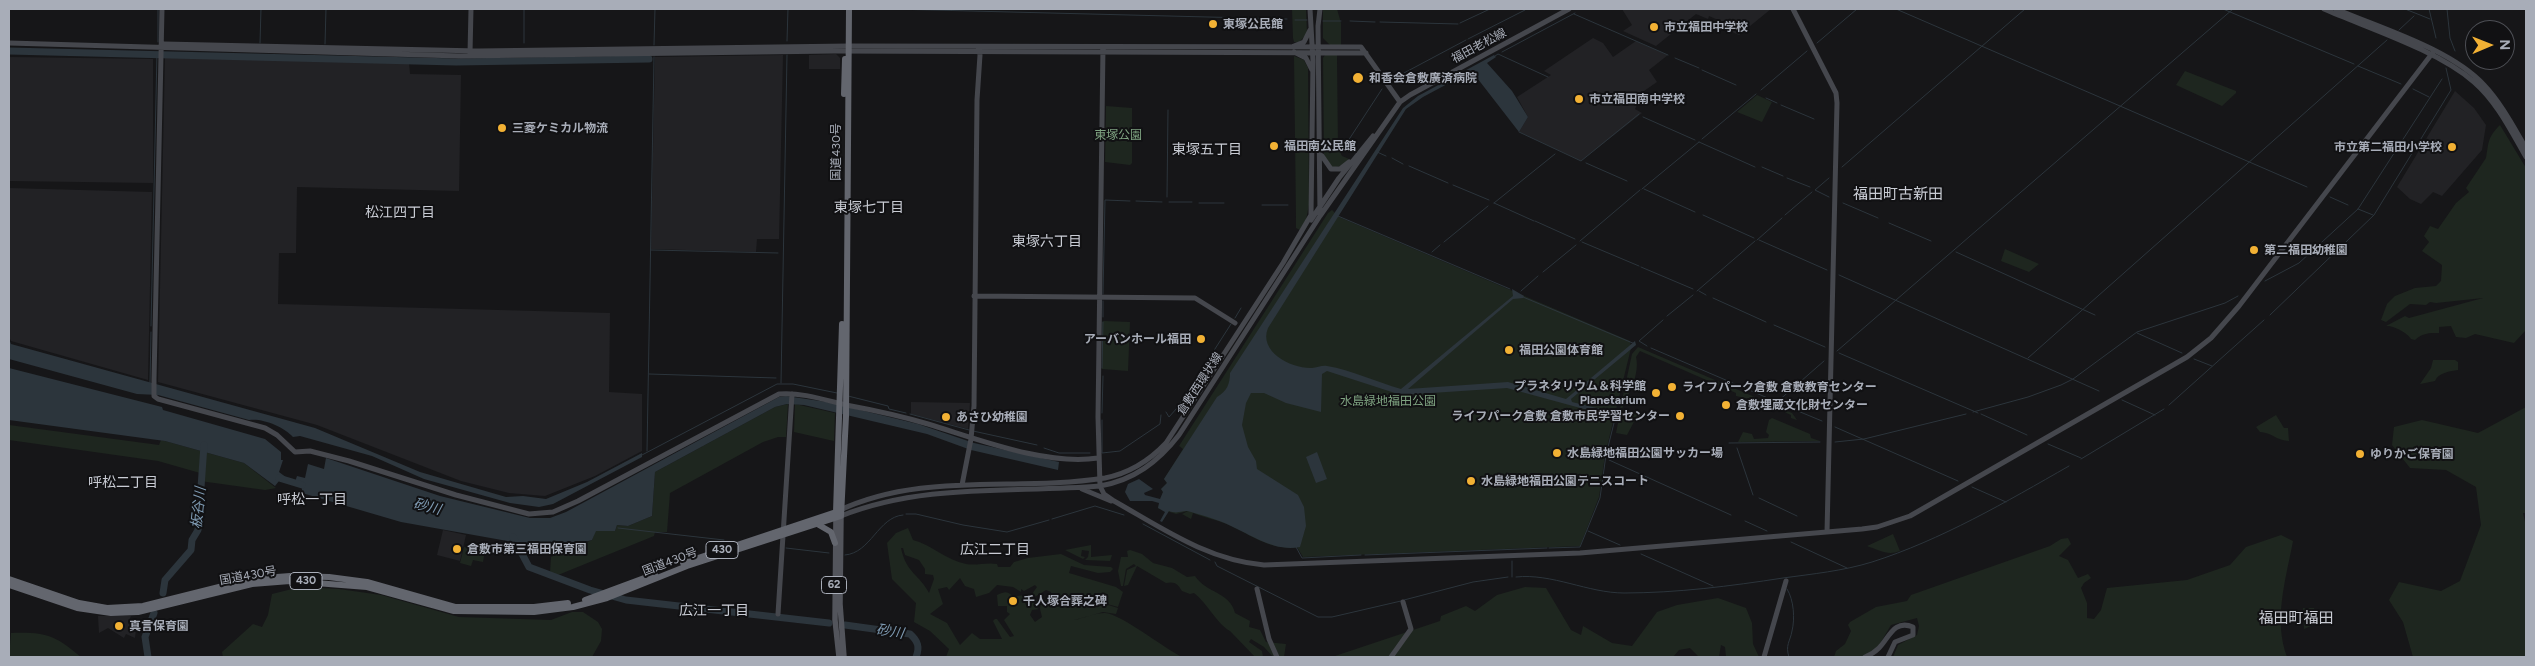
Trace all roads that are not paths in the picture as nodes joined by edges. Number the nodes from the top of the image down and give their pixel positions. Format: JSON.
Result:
{"nodes":[{"id":1,"x":162,"y":9,"type":"edge"},
{"id":2,"x":471,"y":9,"type":"edge"},
{"id":3,"x":844,"y":9,"type":"edge"},
{"id":4,"x":849,"y":9,"type":"edge"},
{"id":5,"x":1310,"y":9,"type":"edge"},
{"id":6,"x":1320,"y":9,"type":"edge"},
{"id":7,"x":1569,"y":9,"type":"edge"},
{"id":8,"x":1793,"y":9,"type":"edge"},
{"id":9,"x":2324,"y":9,"type":"edge"},
{"id":10,"x":2336,"y":9,"type":"edge"},
{"id":11,"x":1311,"y":25,"type":"junction"},
{"id":12,"x":9,"y":43,"type":"edge"},
{"id":13,"x":847,"y":48,"type":"junction"},
{"id":14,"x":978,"y":49,"type":"junction"},
{"id":15,"x":1103,"y":49,"type":"junction"},
{"id":16,"x":1291,"y":49,"type":"junction"},
{"id":17,"x":1312,"y":49,"type":"junction"},
{"id":18,"x":1319,"y":49,"type":"junction"},
{"id":19,"x":161,"y":52,"type":"junction"},
{"id":20,"x":2432,"y":53,"type":"junction"},
{"id":21,"x":470,"y":54,"type":"junction"},
{"id":22,"x":1313,"y":76,"type":"junction"},
{"id":23,"x":1400,"y":102,"type":"junction"},
{"id":24,"x":1382,"y":127,"type":"junction"},
{"id":25,"x":1320,"y":141,"type":"junction"},
{"id":26,"x":2526,"y":148,"type":"edge"},
{"id":27,"x":2526,"y":157,"type":"edge"},
{"id":28,"x":1354,"y":158,"type":"junction"},
{"id":29,"x":1313,"y":178,"type":"junction"},
{"id":30,"x":1340,"y":186,"type":"junction"},
{"id":31,"x":1320,"y":195,"type":"junction"},
{"id":32,"x":1327,"y":196,"type":"junction"},
{"id":33,"x":1320,"y":206,"type":"junction"},
{"id":34,"x":1320,"y":216,"type":"junction"},
{"id":35,"x":1303,"y":231,"type":"junction"},
{"id":36,"x":974,"y":296,"type":"junction"},
{"id":37,"x":1099,"y":298,"type":"junction"},
{"id":38,"x":1235,"y":323,"type":"dead end"},
{"id":39,"x":792,"y":395,"type":"junction"},
{"id":40,"x":843,"y":405,"type":"junction"},
{"id":41,"x":970,"y":439,"type":"junction"},
{"id":42,"x":1098,"y":458,"type":"junction"},
{"id":43,"x":1099,"y":479,"type":"junction"},
{"id":44,"x":962,"y":485,"type":"junction"},
{"id":45,"x":1100,"y":486,"type":"junction"},
{"id":46,"x":1073,"y":488,"type":"junction"},
{"id":47,"x":1114,"y":502,"type":"junction"},
{"id":48,"x":839,"y":514,"type":"junction"},
{"id":49,"x":817,"y":525,"type":"junction"},
{"id":50,"x":1827,"y":532,"type":"junction"},
{"id":51,"x":783,"y":533,"type":"junction"},
{"id":52,"x":835,"y":543,"type":"junction"},
{"id":53,"x":9,"y":580,"type":"edge"},
{"id":54,"x":1786,"y":581,"type":"dead end"},
{"id":55,"x":9,"y":584,"type":"edge"},
{"id":56,"x":1257,"y":590,"type":"dead end"},
{"id":57,"x":608,"y":595,"type":"junction"},
{"id":58,"x":1403,"y":602,"type":"dead end"},
{"id":59,"x":778,"y":614,"type":"dead end"},
{"id":60,"x":839,"y":657,"type":"edge"},
{"id":61,"x":844,"y":657,"type":"edge"},
{"id":62,"x":1277,"y":657,"type":"edge"},
{"id":63,"x":1391,"y":657,"type":"edge"},
{"id":64,"x":1764,"y":657,"type":"edge"},
{"id":65,"x":1865,"y":657,"type":"edge"},
{"id":66,"x":1888,"y":657,"type":"edge"}],
"edges":[{"from":1,"to":19,"type":"street"},
{"from":2,"to":21,"type":"street"},
{"from":3,"to":13,"type":"highway","name":"国道430号"},
{"from":4,"to":13,"type":"highway","name":"国道430号"},
{"from":5,"to":11,"type":"street","name":"倉敷西環状線"},
{"from":6,"to":18,"type":"street"},
{"from":7,"to":23,"type":"street","name":"福田老松線"},
{"from":8,"to":50,"type":"street"},
{"from":9,"to":20,"type":"street"},
{"from":10,"to":20,"type":"street"},
{"from":11,"to":16,"type":"street"},
{"from":11,"to":17,"type":"street","name":"倉敷西環状線"},
{"from":12,"to":19,"type":"street"},
{"from":13,"to":14,"type":"street"},
{"from":13,"to":21,"type":"street"},
{"from":13,"to":40,"type":"highway","name":"国道430号"},
{"from":14,"to":15,"type":"street"},
{"from":14,"to":36,"type":"street"},
{"from":15,"to":16,"type":"street"},
{"from":15,"to":37,"type":"street"},
{"from":16,"to":17,"type":"street"},
{"from":16,"to":22,"type":"street"},
{"from":17,"to":18,"type":"street"},
{"from":17,"to":22,"type":"street","name":"倉敷西環状線"},
{"from":18,"to":23,"type":"street"},
{"from":18,"to":25,"type":"street"},
{"from":19,"to":21,"type":"street"},
{"from":19,"to":39,"type":"street"},
{"from":20,"to":26,"type":"street"},
{"from":20,"to":27,"type":"street"},
{"from":20,"to":50,"type":"street"},
{"from":22,"to":29,"type":"street","name":"倉敷西環状線"},
{"from":23,"to":24,"type":"street","name":"福田老松線"},
{"from":24,"to":28,"type":"street","name":"福田老松線"},
{"from":24,"to":30,"type":"street","name":"福田老松線"},
{"from":25,"to":28,"type":"street"},
{"from":25,"to":31,"type":"street"},
{"from":28,"to":32,"type":"street","name":"福田老松線"},
{"from":29,"to":31,"type":"street"},
{"from":29,"to":35,"type":"street","name":"倉敷西環状線"},
{"from":30,"to":32,"type":"street"},
{"from":30,"to":34,"type":"street","name":"福田老松線"},
{"from":31,"to":32,"type":"street"},
{"from":31,"to":33,"type":"street"},
{"from":32,"to":33,"type":"street","name":"福田老松線"},
{"from":33,"to":34,"type":"street"},
{"from":33,"to":35,"type":"street","name":"福田老松線"},
{"from":34,"to":45,"type":"street","name":"倉敷西環状線"},
{"from":35,"to":43,"type":"street","name":"倉敷西環状線"},
{"from":36,"to":37,"type":"street"},
{"from":36,"to":41,"type":"street"},
{"from":37,"to":38,"type":"street"},
{"from":37,"to":42,"type":"street"},
{"from":39,"to":40,"type":"street"},
{"from":39,"to":51,"type":"street"},
{"from":40,"to":41,"type":"street"},
{"from":40,"to":48,"type":"highway","name":"国道430号"},
{"from":41,"to":42,"type":"street"},
{"from":41,"to":44,"type":"street"},
{"from":42,"to":43,"type":"street"},
{"from":43,"to":44,"type":"street","name":"倉敷西環状線"},
{"from":43,"to":45,"type":"street"},
{"from":44,"to":48,"type":"street","name":"倉敷西環状線"},
{"from":45,"to":46,"type":"street","name":"倉敷西環状線"},
{"from":45,"to":47,"type":"street"},
{"from":46,"to":47,"type":"street"},
{"from":46,"to":48,"type":"street","name":"倉敷西環状線"},
{"from":47,"to":50,"type":"street"},
{"from":48,"to":49,"type":"highway","name":"国道430号","number":"430"},
{"from":48,"to":51,"type":"highway","name":"国道430号","number":"430"},
{"from":48,"to":52,"type":"main road","number":"62"},
{"from":48,"to":61,"type":"main road","number":"62"},
{"from":49,"to":51,"type":"highway","name":"国道430号","number":"430"},
{"from":49,"to":52,"type":"highway"},
{"from":51,"to":57,"type":"highway","name":"国道430号","number":"430"},
{"from":51,"to":59,"type":"street"},
{"from":52,"to":60,"type":"main road","number":"62"},
{"from":53,"to":57,"type":"highway","name":"国道430号","number":"430"},
{"from":54,"to":64,"type":"street"},
{"from":55,"to":57,"type":"highway","name":"国道430号","number":"430"},
{"from":56,"to":62,"type":"street"},
{"from":58,"to":63,"type":"street"},
{"from":65,"to":66,"type":"street"}]}
